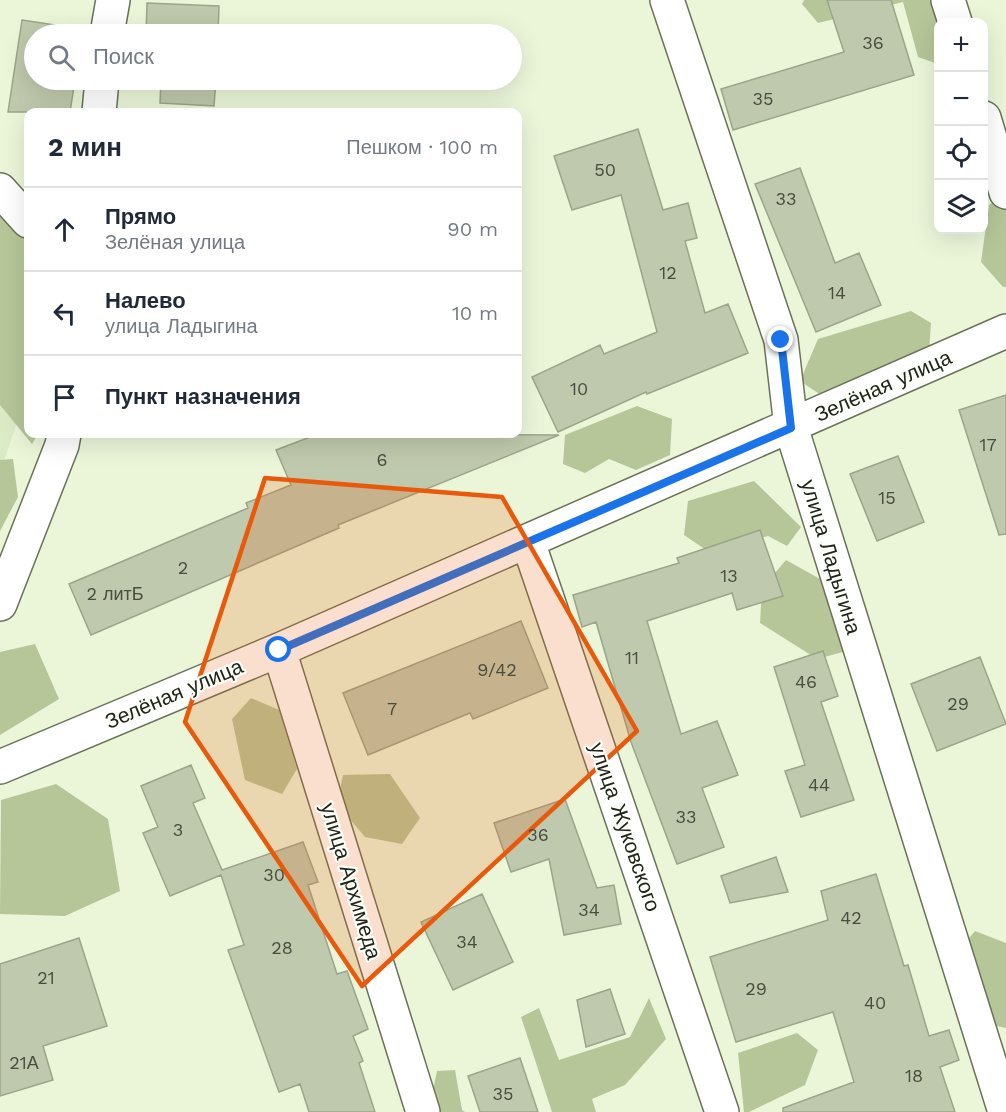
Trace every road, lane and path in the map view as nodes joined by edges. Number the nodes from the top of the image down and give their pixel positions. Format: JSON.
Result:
{"nodes":[{"id":1,"x":113,"y":0,"type":"edge"},
{"id":2,"x":667,"y":0,"type":"edge"},
{"id":3,"x":948,"y":0,"type":"edge"},
{"id":4,"x":954,"y":18,"type":"edge"},
{"id":5,"x":109,"y":24,"type":"edge"},
{"id":6,"x":101,"y":90,"type":"edge"},
{"id":7,"x":99,"y":108,"type":"edge"},
{"id":8,"x":986,"y":126,"type":"edge"},
{"id":9,"x":0,"y":190,"type":"edge"},
{"id":10,"x":1006,"y":192,"type":"edge"},
{"id":11,"x":24,"y":217,"type":"edge"},
{"id":12,"x":1006,"y":331,"type":"edge"},
{"id":13,"x":791,"y":428,"type":"junction"},
{"id":14,"x":63,"y":438,"type":"edge"},
{"id":15,"x":528,"y":542,"type":"junction"},
{"id":16,"x":0,"y":604,"type":"edge"},
{"id":17,"x":279,"y":650,"type":"junction"},
{"id":18,"x":0,"y":767,"type":"edge"},
{"id":19,"x":423,"y":1112,"type":"edge"},
{"id":20,"x":722,"y":1112,"type":"edge"},
{"id":21,"x":1005,"y":1112,"type":"edge"}],
"edges":[{"from":1,"to":5,"type":"street"},
{"from":2,"to":13,"type":"street","name":"улица Ладыгина"},
{"from":3,"to":4,"type":"street"},
{"from":6,"to":7,"type":"street"},
{"from":8,"to":10,"type":"street"},
{"from":9,"to":11,"type":"street"},
{"from":12,"to":13,"type":"street","name":"Зелёная улица"},
{"from":13,"to":15,"type":"street","name":"Зелёная улица"},
{"from":13,"to":21,"type":"street","name":"улица Ладыгина"},
{"from":14,"to":16,"type":"street"},
{"from":15,"to":17,"type":"street","name":"Зелёная улица"},
{"from":15,"to":20,"type":"street","name":"улица Жуковского"},
{"from":17,"to":18,"type":"street","name":"Зелёная улица"},
{"from":17,"to":19,"type":"street","name":"улица Архимеда"}]}
